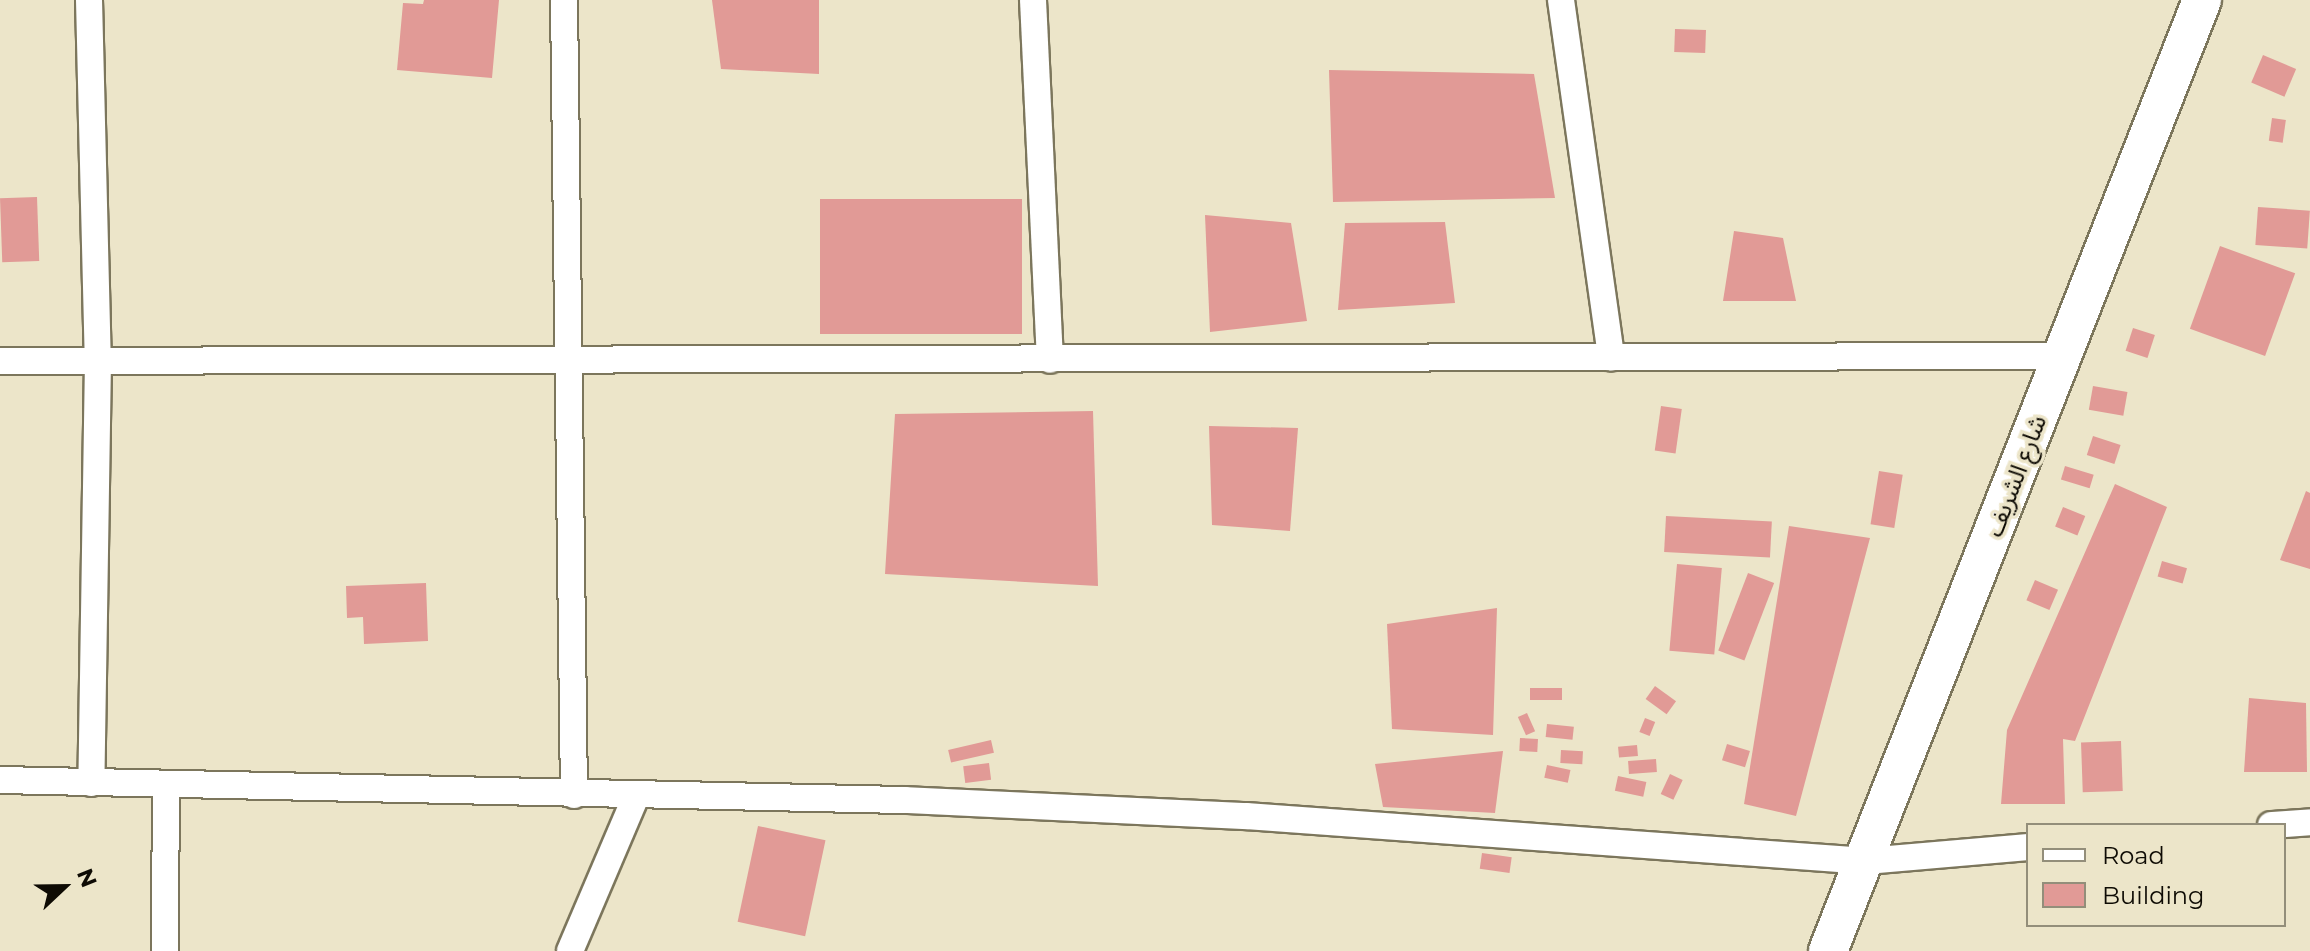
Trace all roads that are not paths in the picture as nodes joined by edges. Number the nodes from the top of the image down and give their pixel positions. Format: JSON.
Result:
{"nodes":[{"id":1,"x":89,"y":0,"type":"edge"},
{"id":2,"x":564,"y":0,"type":"edge"},
{"id":3,"x":1033,"y":0,"type":"edge"},
{"id":4,"x":1561,"y":0,"type":"edge"},
{"id":5,"x":2202,"y":0,"type":"edge"},
{"id":6,"x":2062,"y":356,"type":"junction"},
{"id":7,"x":1611,"y":358,"type":"junction"},
{"id":8,"x":98,"y":360,"type":"junction"},
{"id":9,"x":1050,"y":360,"type":"junction"},
{"id":10,"x":0,"y":361,"type":"edge"},
{"id":11,"x":568,"y":361,"type":"junction"},
{"id":12,"x":0,"y":780,"type":"edge"},
{"id":13,"x":91,"y":783,"type":"junction"},
{"id":14,"x":166,"y":785,"type":"junction"},
{"id":15,"x":574,"y":795,"type":"junction"},
{"id":16,"x":636,"y":796,"type":"junction"},
{"id":17,"x":2310,"y":822,"type":"edge"},
{"id":18,"x":2286,"y":824,"type":"edge"},
{"id":19,"x":2026,"y":847,"type":"edge"},
{"id":20,"x":1866,"y":861,"type":"junction"},
{"id":21,"x":165,"y":951,"type":"edge"},
{"id":22,"x":570,"y":951,"type":"edge"},
{"id":23,"x":1828,"y":951,"type":"edge"}],
"edges":[{"from":1,"to":8,"type":"street"},
{"from":2,"to":11,"type":"street"},
{"from":3,"to":9,"type":"street"},
{"from":4,"to":7,"type":"street"},
{"from":5,"to":6,"type":"main road","name":"شارع الشريف"},
{"from":6,"to":7,"type":"street"},
{"from":6,"to":20,"type":"main road","name":"شارع الشريف"},
{"from":7,"to":9,"type":"street"},
{"from":8,"to":10,"type":"street"},
{"from":8,"to":11,"type":"street"},
{"from":8,"to":13,"type":"street"},
{"from":9,"to":11,"type":"street"},
{"from":11,"to":15,"type":"street"},
{"from":12,"to":13,"type":"street"},
{"from":13,"to":14,"type":"street"},
{"from":14,"to":15,"type":"street"},
{"from":14,"to":21,"type":"street"},
{"from":15,"to":16,"type":"street"},
{"from":16,"to":20,"type":"street"},
{"from":16,"to":22,"type":"street"},
{"from":17,"to":18,"type":"street"},
{"from":19,"to":20,"type":"street"},
{"from":20,"to":23,"type":"main road","name":"شارع الشريف"}]}
